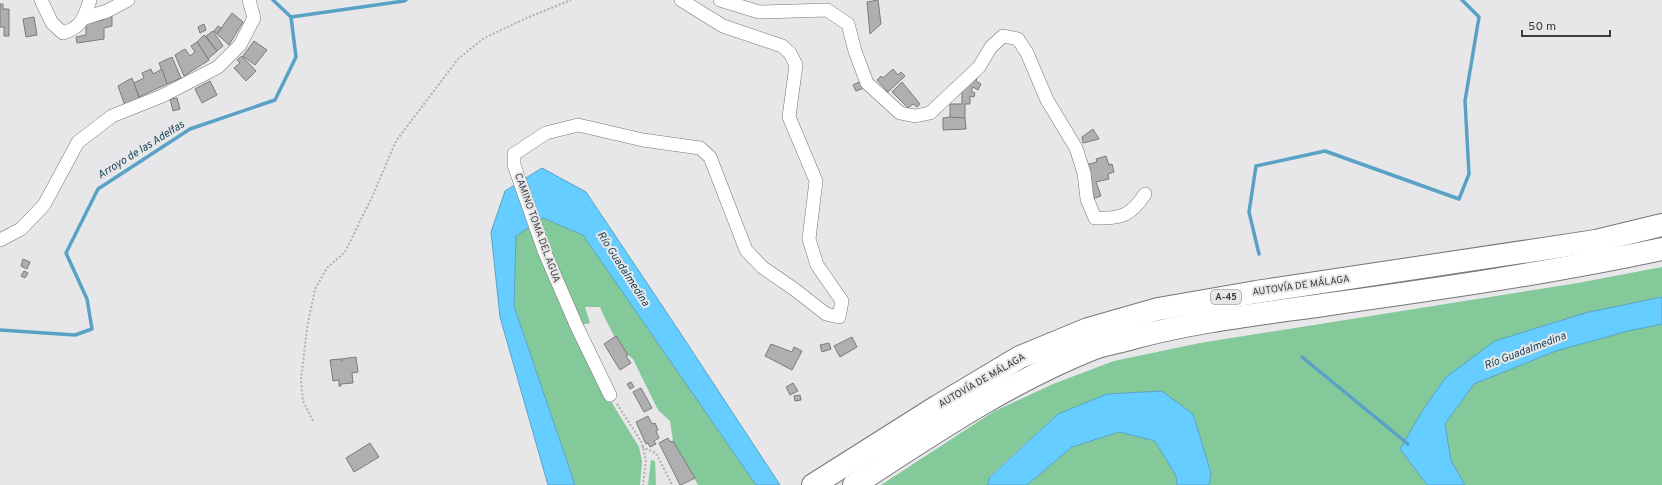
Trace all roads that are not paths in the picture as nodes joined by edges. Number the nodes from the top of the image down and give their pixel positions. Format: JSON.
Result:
{"nodes":[{"id":1,"x":41,"y":0,"type":"edge"},
{"id":2,"x":90,"y":0,"type":"edge"},
{"id":3,"x":128,"y":0,"type":"edge"},
{"id":4,"x":249,"y":0,"type":"edge"},
{"id":5,"x":681,"y":0,"type":"edge"},
{"id":6,"x":720,"y":0,"type":"edge"},
{"id":7,"x":84,"y":18,"type":"junction"},
{"id":8,"x":1145,"y":194,"type":"dead end"},
{"id":9,"x":1662,"y":226,"type":"edge"},
{"id":10,"x":0,"y":240,"type":"edge"},
{"id":11,"x":1662,"y":249,"type":"edge"},
{"id":12,"x":610,"y":395,"type":"road end"},
{"id":13,"x":820,"y":481,"type":"edge"},
{"id":14,"x":854,"y":485,"type":"edge"}],
"edges":[{"from":1,"to":7,"type":"street"},
{"from":2,"to":7,"type":"street"},
{"from":3,"to":7,"type":"street"},
{"from":4,"to":10,"type":"street"},
{"from":5,"to":12,"type":"street","name":"CAMINO TOMA DEL AGUA"},
{"from":6,"to":8,"type":"street"},
{"from":9,"to":13,"type":"highway","name":"AUTOVÍA DE MÁLAGA","number":"A-45"},
{"from":11,"to":14,"type":"highway","name":"AUTOVÍA DE MÁLAGA","number":"A-45"}]}
